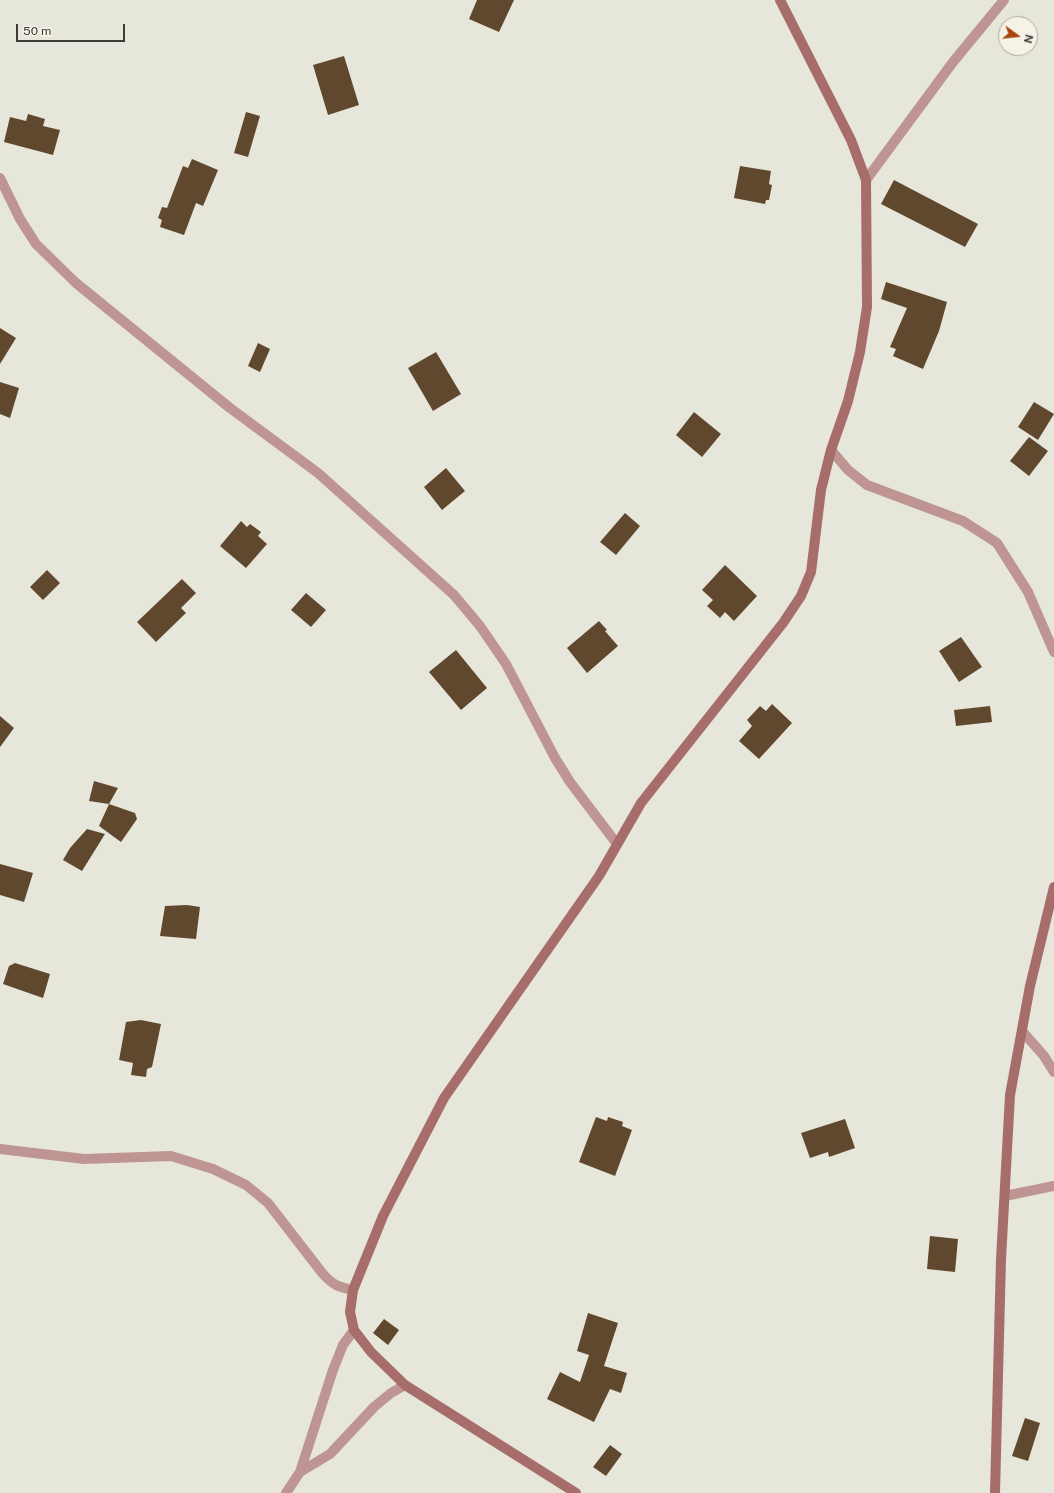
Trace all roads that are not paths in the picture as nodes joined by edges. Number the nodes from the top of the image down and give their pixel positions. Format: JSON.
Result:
{"nodes":[{"id":1,"x":780,"y":0,"type":"edge"},
{"id":2,"x":1004,"y":0,"type":"edge"},
{"id":3,"x":0,"y":178,"type":"edge"},
{"id":4,"x":866,"y":180,"type":"junction"},
{"id":5,"x":831,"y":450,"type":"junction"},
{"id":6,"x":1054,"y":652,"type":"edge"},
{"id":7,"x":617,"y":844,"type":"junction"},
{"id":8,"x":1054,"y":888,"type":"edge"},
{"id":9,"x":1022,"y":1031,"type":"junction"},
{"id":10,"x":1054,"y":1072,"type":"edge"},
{"id":11,"x":0,"y":1149,"type":"edge"},
{"id":12,"x":1054,"y":1186,"type":"edge"},
{"id":13,"x":1005,"y":1196,"type":"junction"},
{"id":14,"x":353,"y":1290,"type":"junction"},
{"id":15,"x":354,"y":1330,"type":"junction"},
{"id":16,"x":405,"y":1385,"type":"junction"},
{"id":17,"x":300,"y":1472,"type":"junction"},
{"id":18,"x":286,"y":1493,"type":"edge"},
{"id":19,"x":576,"y":1493,"type":"edge"},
{"id":20,"x":995,"y":1493,"type":"edge"}],
"edges":[{"from":1,"to":4,"type":"street"},
{"from":2,"to":4,"type":"street"},
{"from":3,"to":7,"type":"street"},
{"from":4,"to":5,"type":"street"},
{"from":5,"to":6,"type":"street"},
{"from":5,"to":7,"type":"street"},
{"from":7,"to":14,"type":"street"},
{"from":8,"to":9,"type":"street"},
{"from":9,"to":10,"type":"street"},
{"from":9,"to":13,"type":"street"},
{"from":11,"to":14,"type":"street"},
{"from":12,"to":13,"type":"street"},
{"from":13,"to":20,"type":"street"},
{"from":14,"to":15,"type":"street"},
{"from":15,"to":16,"type":"street"},
{"from":15,"to":17,"type":"street"},
{"from":16,"to":17,"type":"street"},
{"from":16,"to":19,"type":"street"},
{"from":17,"to":18,"type":"street"}]}
